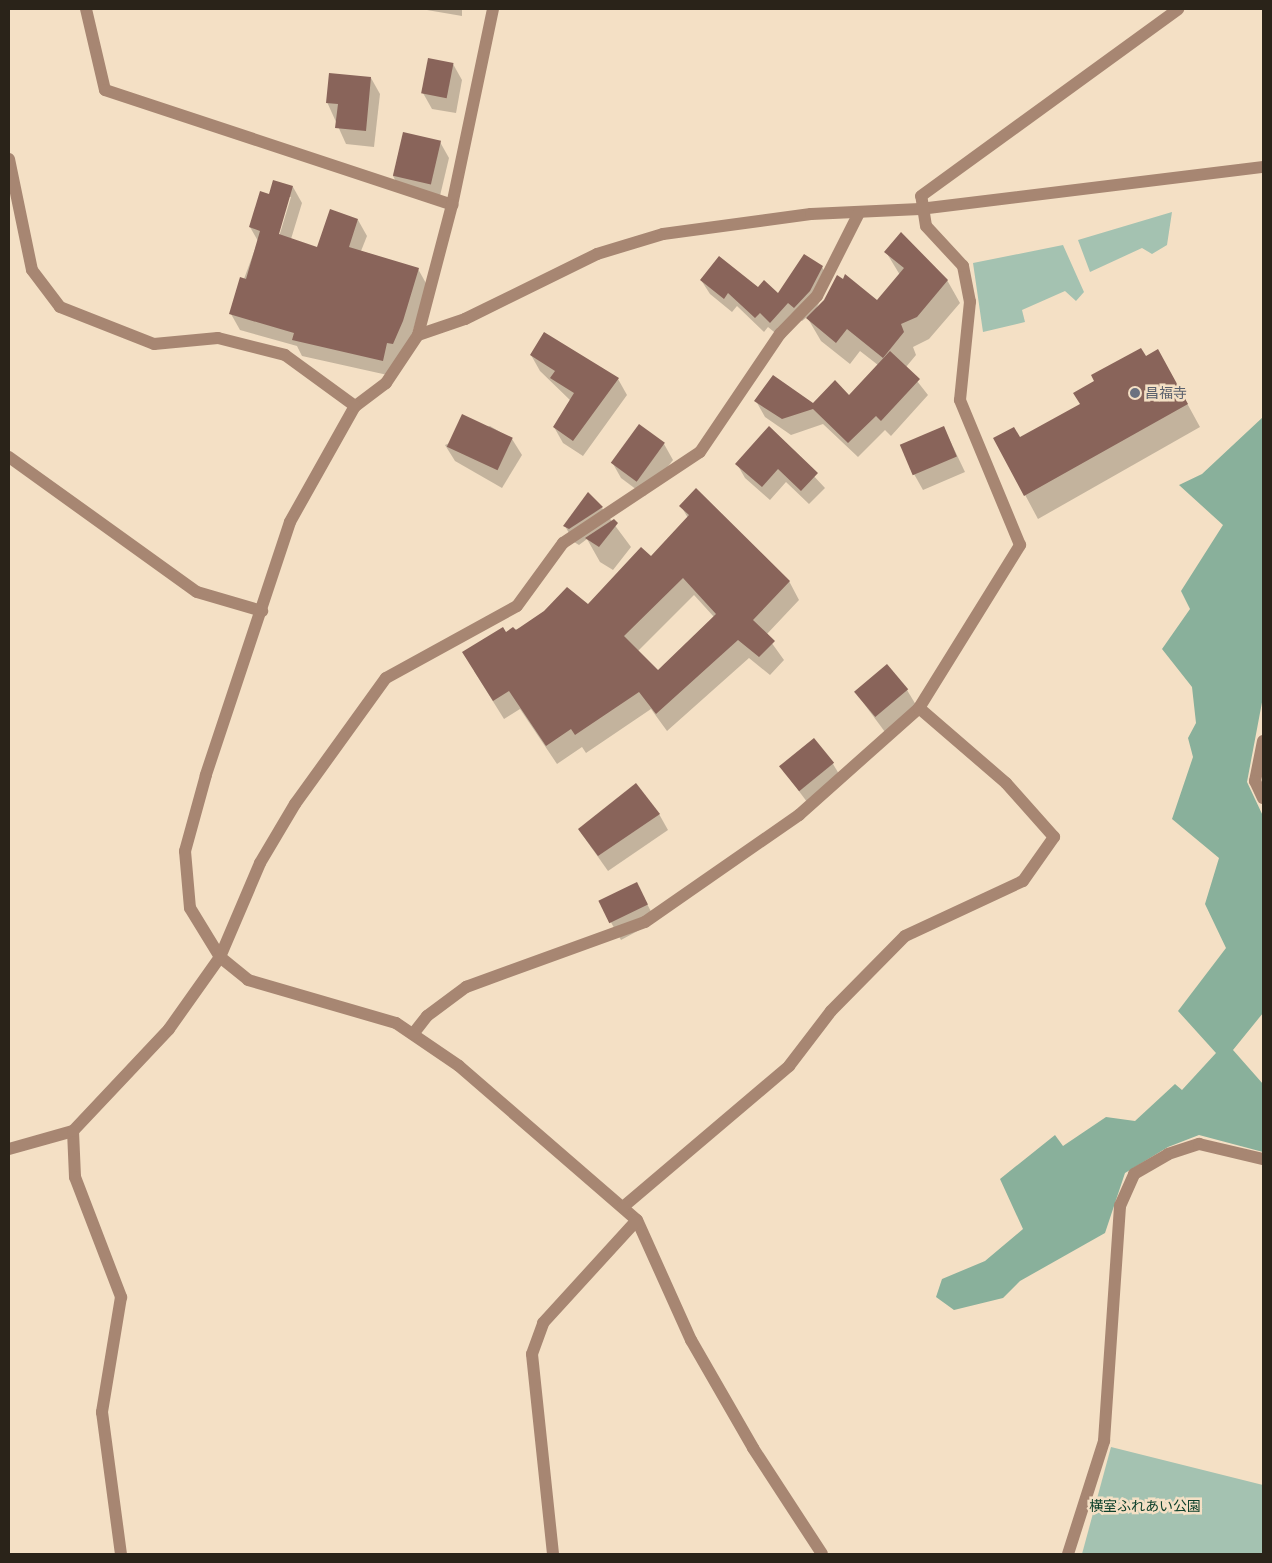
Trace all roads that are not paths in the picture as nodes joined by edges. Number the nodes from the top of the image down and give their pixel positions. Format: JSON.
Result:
{"nodes":[{"id":1,"x":86,"y":9,"type":"edge"},
{"id":2,"x":493,"y":9,"type":"edge"},
{"id":3,"x":1178,"y":9,"type":"edge"},
{"id":4,"x":9,"y":159,"type":"edge"},
{"id":5,"x":1263,"y":167,"type":"edge"},
{"id":6,"x":452,"y":205,"type":"junction"},
{"id":7,"x":920,"y":209,"type":"junction"},
{"id":8,"x":859,"y":213,"type":"junction"},
{"id":9,"x":418,"y":335,"type":"junction"},
{"id":10,"x":355,"y":406,"type":"junction"},
{"id":11,"x":9,"y":457,"type":"edge"},
{"id":12,"x":262,"y":611,"type":"junction"},
{"id":13,"x":919,"y":708,"type":"junction"},
{"id":14,"x":1263,"y":741,"type":"edge"},
{"id":15,"x":1263,"y":798,"type":"edge"},
{"id":16,"x":220,"y":957,"type":"junction"},
{"id":17,"x":413,"y":1034,"type":"junction"},
{"id":18,"x":73,"y":1131,"type":"junction"},
{"id":19,"x":9,"y":1149,"type":"edge"},
{"id":20,"x":1263,"y":1159,"type":"edge"},
{"id":21,"x":623,"y":1207,"type":"junction"},
{"id":22,"x":636,"y":1220,"type":"junction"},
{"id":23,"x":121,"y":1554,"type":"edge"},
{"id":24,"x":553,"y":1554,"type":"edge"},
{"id":25,"x":822,"y":1554,"type":"edge"},
{"id":26,"x":1068,"y":1554,"type":"edge"}],
"edges":[{"from":1,"to":6,"type":"street"},
{"from":2,"to":6,"type":"street"},
{"from":3,"to":7,"type":"street"},
{"from":4,"to":10,"type":"street"},
{"from":5,"to":7,"type":"street"},
{"from":6,"to":9,"type":"street"},
{"from":7,"to":8,"type":"street"},
{"from":7,"to":13,"type":"street"},
{"from":8,"to":9,"type":"street"},
{"from":8,"to":16,"type":"street"},
{"from":9,"to":10,"type":"street"},
{"from":10,"to":12,"type":"street"},
{"from":11,"to":12,"type":"street"},
{"from":12,"to":16,"type":"street"},
{"from":13,"to":17,"type":"street"},
{"from":13,"to":21,"type":"street"},
{"from":14,"to":15,"type":"street"},
{"from":16,"to":17,"type":"street"},
{"from":16,"to":18,"type":"street"},
{"from":17,"to":21,"type":"street"},
{"from":18,"to":19,"type":"street"},
{"from":18,"to":23,"type":"street"},
{"from":20,"to":26,"type":"street"},
{"from":21,"to":22,"type":"street"},
{"from":22,"to":24,"type":"street"},
{"from":22,"to":25,"type":"street"}]}
